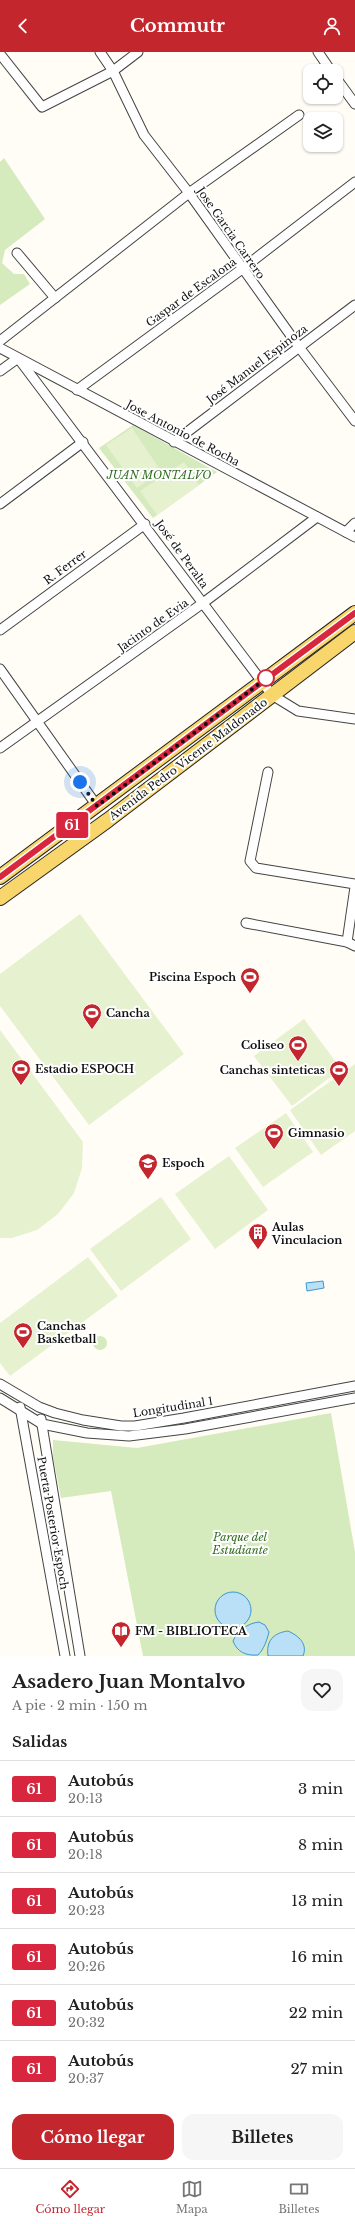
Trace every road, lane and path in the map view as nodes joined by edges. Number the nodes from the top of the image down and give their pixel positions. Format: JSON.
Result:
{"nodes":[{"id":1,"x":100,"y":52,"type":"edge"},
{"id":2,"x":138,"y":52,"type":"edge"},
{"id":3,"x":318,"y":52,"type":"edge"},
{"id":4,"x":0,"y":54,"type":"edge"},
{"id":5,"x":326,"y":64,"type":"edge"},
{"id":6,"x":113,"y":71,"type":"junction"},
{"id":7,"x":343,"y":88,"type":"edge"},
{"id":8,"x":355,"y":104,"type":"edge"},
{"id":9,"x":299,"y":115,"type":"dead end"},
{"id":10,"x":355,"y":182,"type":"edge"},
{"id":11,"x":189,"y":193,"type":"junction"},
{"id":12,"x":17,"y":253,"type":"dead end"},
{"id":13,"x":242,"y":269,"type":"junction"},
{"id":14,"x":56,"y":298,"type":"junction"},
{"id":15,"x":355,"y":305,"type":"edge"},
{"id":16,"x":0,"y":342,"type":"edge"},
{"id":17,"x":0,"y":348,"type":"edge"},
{"id":18,"x":299,"y":348,"type":"junction"},
{"id":19,"x":18,"y":358,"type":"junction"},
{"id":20,"x":0,"y":371,"type":"edge"},
{"id":21,"x":78,"y":390,"type":"junction"},
{"id":22,"x":355,"y":421,"type":"edge"},
{"id":23,"x":84,"y":442,"type":"junction"},
{"id":24,"x":174,"y":442,"type":"junction"},
{"id":25,"x":0,"y":504,"type":"edge"},
{"id":26,"x":317,"y":517,"type":"junction"},
{"id":27,"x":355,"y":523,"type":"edge"},
{"id":28,"x":145,"y":524,"type":"junction"},
{"id":29,"x":346,"y":532,"type":"junction"},
{"id":30,"x":355,"y":537,"type":"edge"},
{"id":31,"x":203,"y":604,"type":"junction"},
{"id":32,"x":355,"y":613,"type":"edge"},
{"id":33,"x":0,"y":630,"type":"edge"},
{"id":34,"x":355,"y":632,"type":"edge"},
{"id":35,"x":0,"y":669,"type":"edge"},
{"id":36,"x":261,"y":682,"type":"junction"},
{"id":37,"x":272,"y":695,"type":"junction"},
{"id":38,"x":355,"y":719,"type":"edge"},
{"id":39,"x":36,"y":721,"type":"junction"},
{"id":40,"x":0,"y":748,"type":"edge"},
{"id":41,"x":268,"y":772,"type":"dead end"},
{"id":42,"x":97,"y":806,"type":"junction"},
{"id":43,"x":0,"y":877,"type":"edge"},
{"id":44,"x":355,"y":885,"type":"edge"},
{"id":45,"x":0,"y":898,"type":"edge"},
{"id":46,"x":246,"y":922,"type":"dead end"},
{"id":47,"x":351,"y":944,"type":"edge"},
{"id":48,"x":0,"y":1384,"type":"edge"},
{"id":49,"x":355,"y":1386,"type":"edge"},
{"id":50,"x":17,"y":1394,"type":"junction"},
{"id":51,"x":0,"y":1398,"type":"edge"},
{"id":52,"x":355,"y":1398,"type":"edge"},
{"id":53,"x":39,"y":1407,"type":"junction"},
{"id":54,"x":20,"y":1410,"type":"junction"},
{"id":55,"x":42,"y":1423,"type":"junction"},
{"id":56,"x":65,"y":1656,"type":"edge"},
{"id":57,"x":80,"y":1656,"type":"edge"}],
"edges":[{"from":1,"to":6,"type":"street","name":"Jose Garcia Carrero"},
{"from":2,"to":6,"type":"street"},
{"from":3,"to":5,"type":"street"},
{"from":4,"to":6,"type":"street"},
{"from":6,"to":11,"type":"street","name":"Jose Garcia Carrero"},
{"from":7,"to":8,"type":"street"},
{"from":9,"to":11,"type":"street"},
{"from":10,"to":13,"type":"street","name":"Gaspar de Escalona"},
{"from":11,"to":13,"type":"street","name":"Jose Garcia Carrero"},
{"from":11,"to":14,"type":"street"},
{"from":12,"to":14,"type":"street"},
{"from":13,"to":18,"type":"street","name":"Jose Garcia Carrero"},
{"from":13,"to":21,"type":"street","name":"Gaspar de Escalona"},
{"from":14,"to":16,"type":"street"},
{"from":15,"to":18,"type":"street","name":"José Manuel Espinoza"},
{"from":17,"to":19,"type":"street","name":"Jose Antonio de Rocha"},
{"from":18,"to":22,"type":"street","name":"Jose Garcia Carrero"},
{"from":18,"to":24,"type":"street","name":"José Manuel Espinoza"},
{"from":19,"to":20,"type":"street"},
{"from":19,"to":21,"type":"street","name":"Jose Antonio de Rocha"},
{"from":19,"to":23,"type":"street","name":"José de Peralta"},
{"from":21,"to":24,"type":"street","name":"Jose Antonio de Rocha"},
{"from":23,"to":25,"type":"street"},
{"from":23,"to":28,"type":"street","name":"José de Peralta"},
{"from":24,"to":26,"type":"street","name":"Jose Antonio de Rocha"},
{"from":26,"to":29,"type":"street","name":"Jose Antonio de Rocha"},
{"from":26,"to":31,"type":"street","name":"Jacinto de Evia"},
{"from":27,"to":29,"type":"street"},
{"from":28,"to":31,"type":"street","name":"José de Peralta"},
{"from":28,"to":33,"type":"street","name":"R. Ferrer"},
{"from":29,"to":30,"type":"street","name":"Jose Antonio de Rocha"},
{"from":31,"to":36,"type":"street","name":"José de Peralta"},
{"from":31,"to":39,"type":"street","name":"Jacinto de Evia"},
{"from":32,"to":36,"type":"main road","name":"Avenida Pedro Vicente Maldonado"},
{"from":34,"to":37,"type":"main road","name":"Avenida Pedro Vicente Maldonado"},
{"from":35,"to":39,"type":"street"},
{"from":36,"to":37,"type":"street","name":"José de Peralta"},
{"from":36,"to":42,"type":"main road","name":"Avenida Pedro Vicente Maldonado"},
{"from":37,"to":38,"type":"street","name":"José de Peralta"},
{"from":37,"to":45,"type":"main road","name":"Avenida Pedro Vicente Maldonado"},
{"from":39,"to":40,"type":"street","name":"Jacinto de Evia"},
{"from":39,"to":42,"type":"street"},
{"from":41,"to":44,"type":"street"},
{"from":42,"to":43,"type":"main road","name":"Avenida Pedro Vicente Maldonado"},
{"from":44,"to":47,"type":"street"},
{"from":46,"to":47,"type":"street"},
{"from":48,"to":50,"type":"street","name":"Longitudinal 1"},
{"from":49,"to":53,"type":"street","name":"Longitudinal 1"},
{"from":50,"to":53,"type":"street","name":"Longitudinal 1"},
{"from":50,"to":54,"type":"street","name":"Puerta Posterior Espoch"},
{"from":51,"to":54,"type":"street","name":"Longitudinal 1"},
{"from":52,"to":55,"type":"street","name":"Longitudinal 1"},
{"from":53,"to":55,"type":"street","name":"Puerta Posterior Espoch"},
{"from":54,"to":55,"type":"street","name":"Longitudinal 1"},
{"from":54,"to":56,"type":"street","name":"Puerta Posterior Espoch"},
{"from":55,"to":57,"type":"street","name":"Puerta Posterior Espoch"}]}
